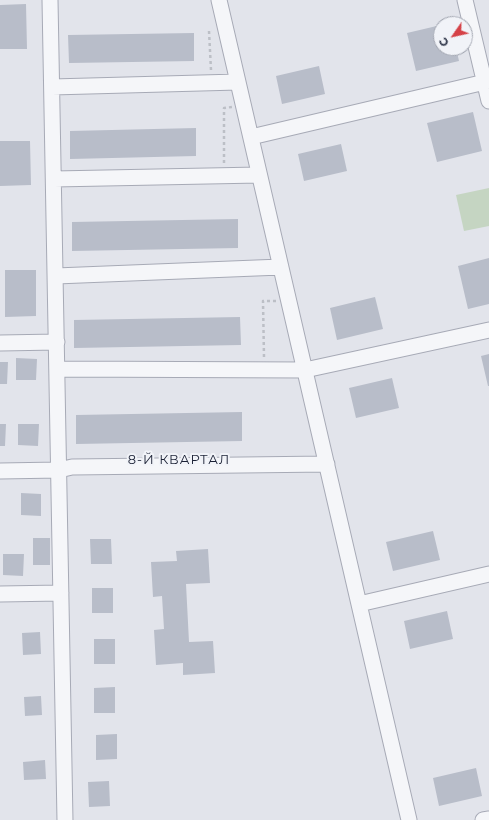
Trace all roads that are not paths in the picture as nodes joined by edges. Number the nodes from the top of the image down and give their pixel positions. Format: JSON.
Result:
{"nodes":[{"id":1,"x":50,"y":0,"type":"edge"},
{"id":2,"x":219,"y":0,"type":"edge"},
{"id":3,"x":465,"y":0,"type":"edge"},
{"id":4,"x":238,"y":82,"type":"junction"},
{"id":5,"x":485,"y":82,"type":"junction"},
{"id":6,"x":52,"y":87,"type":"junction"},
{"id":7,"x":489,"y":101,"type":"edge"},
{"id":8,"x":251,"y":137,"type":"junction"},
{"id":9,"x":259,"y":175,"type":"junction"},
{"id":10,"x":54,"y":179,"type":"junction"},
{"id":11,"x":281,"y":267,"type":"junction"},
{"id":12,"x":56,"y":276,"type":"junction"},
{"id":13,"x":489,"y":330,"type":"edge"},
{"id":14,"x":57,"y":342,"type":"junction"},
{"id":15,"x":0,"y":343,"type":"edge"},
{"id":16,"x":57,"y":369,"type":"junction"},
{"id":17,"x":304,"y":370,"type":"junction"},
{"id":18,"x":326,"y":464,"type":"junction"},
{"id":19,"x":59,"y":470,"type":"junction"},
{"id":20,"x":0,"y":471,"type":"edge"},
{"id":21,"x":489,"y":574,"type":"edge"},
{"id":22,"x":61,"y":593,"type":"junction"},
{"id":23,"x":0,"y":594,"type":"edge"},
{"id":24,"x":359,"y":604,"type":"junction"},
{"id":25,"x":489,"y":819,"type":"edge"},
{"id":26,"x":65,"y":820,"type":"edge"},
{"id":27,"x":409,"y":820,"type":"edge"},
{"id":28,"x":483,"y":820,"type":"edge"}],
"edges":[{"from":1,"to":6,"type":"street"},
{"from":2,"to":4,"type":"street"},
{"from":3,"to":5,"type":"street"},
{"from":4,"to":6,"type":"street"},
{"from":4,"to":8,"type":"street"},
{"from":5,"to":7,"type":"street"},
{"from":5,"to":8,"type":"street"},
{"from":6,"to":10,"type":"street"},
{"from":8,"to":9,"type":"street"},
{"from":9,"to":10,"type":"street"},
{"from":9,"to":11,"type":"street"},
{"from":10,"to":12,"type":"street"},
{"from":11,"to":12,"type":"street"},
{"from":11,"to":17,"type":"street"},
{"from":12,"to":14,"type":"street"},
{"from":13,"to":17,"type":"street"},
{"from":14,"to":15,"type":"street"},
{"from":14,"to":16,"type":"street"},
{"from":16,"to":17,"type":"street"},
{"from":16,"to":19,"type":"street"},
{"from":17,"to":18,"type":"street"},
{"from":18,"to":19,"type":"street"},
{"from":18,"to":24,"type":"street"},
{"from":19,"to":20,"type":"street"},
{"from":19,"to":22,"type":"street"},
{"from":21,"to":24,"type":"street"},
{"from":22,"to":23,"type":"street"},
{"from":22,"to":26,"type":"street"},
{"from":24,"to":27,"type":"street"},
{"from":25,"to":28,"type":"street"}]}
